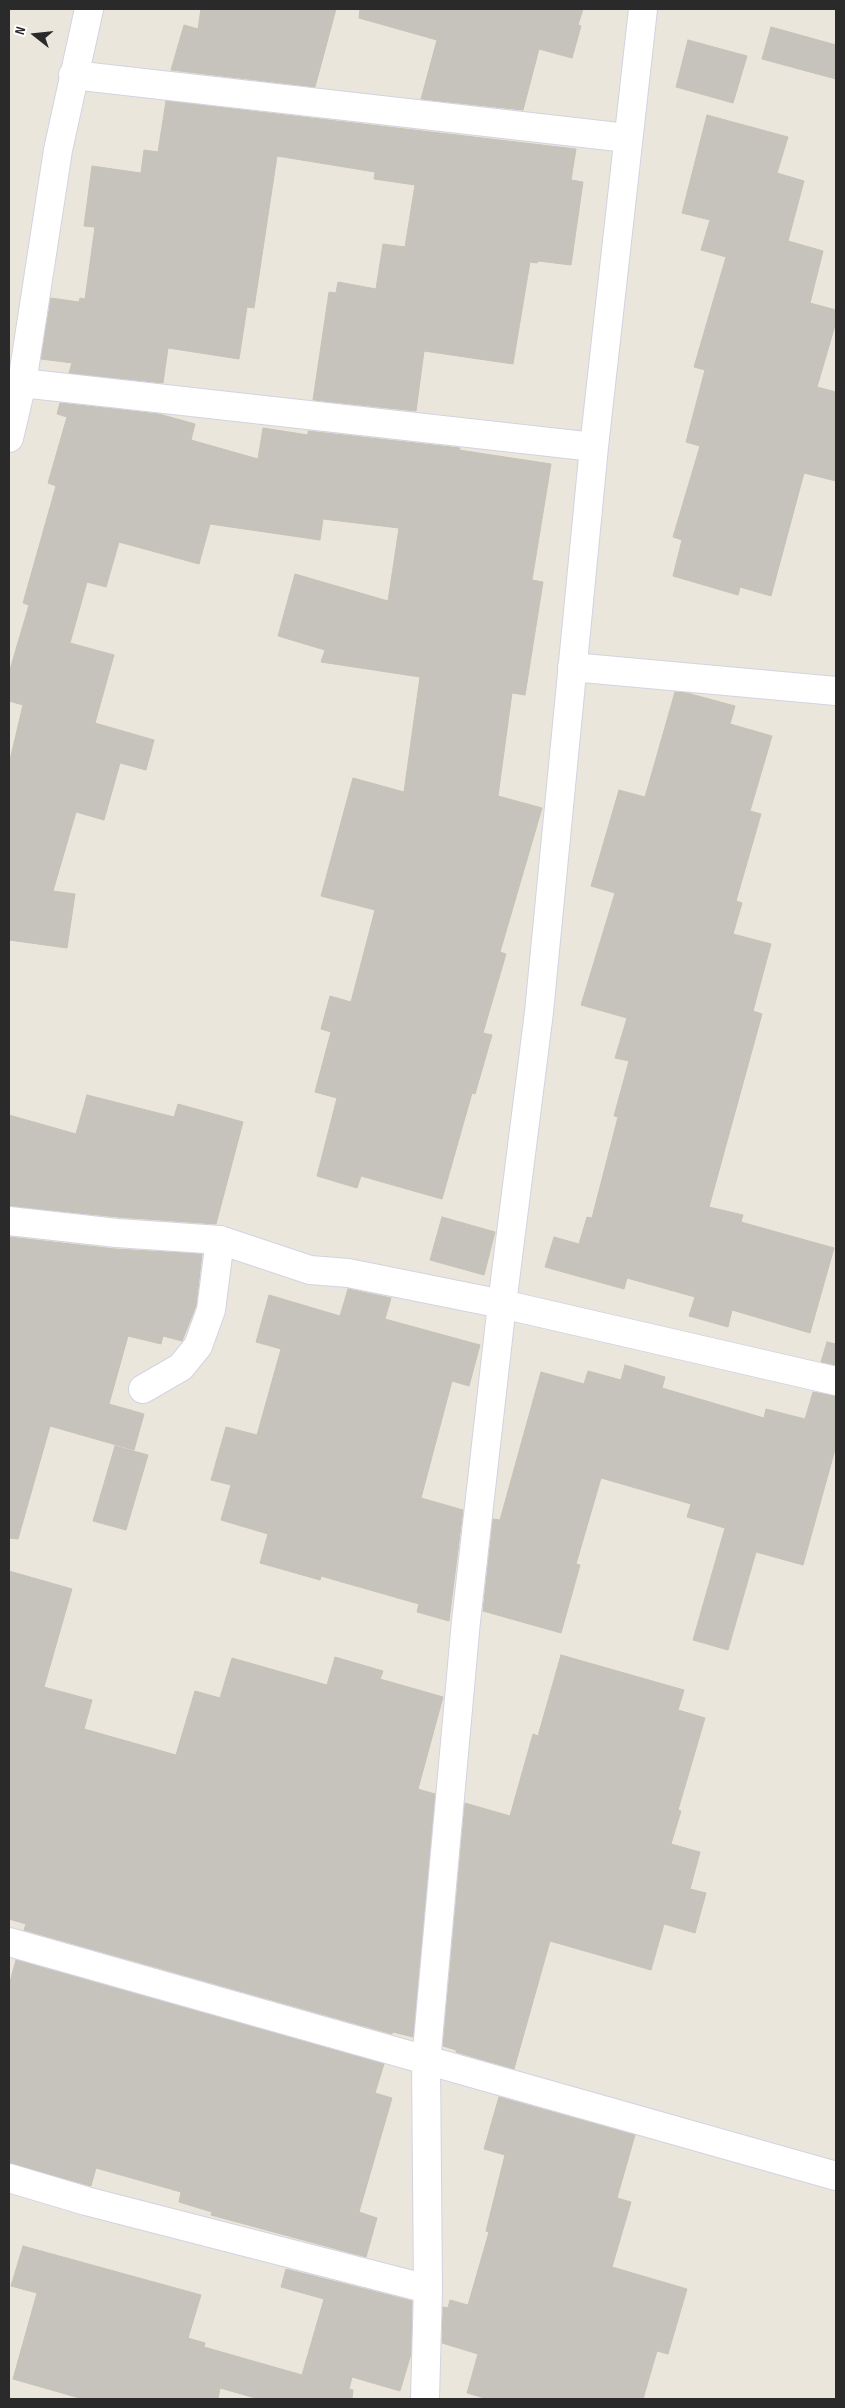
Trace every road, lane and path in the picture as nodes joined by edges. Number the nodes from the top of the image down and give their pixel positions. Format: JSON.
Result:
{"nodes":[{"id":1,"x":90,"y":9,"type":"edge"},
{"id":2,"x":643,"y":9,"type":"edge"},
{"id":3,"x":73,"y":75,"type":"junction"},
{"id":4,"x":627,"y":138,"type":"junction"},
{"id":5,"x":22,"y":383,"type":"junction"},
{"id":6,"x":9,"y":438,"type":"edge"},
{"id":7,"x":594,"y":448,"type":"junction"},
{"id":8,"x":572,"y":667,"type":"junction"},
{"id":9,"x":836,"y":691,"type":"edge"},
{"id":10,"x":9,"y":1220,"type":"edge"},
{"id":11,"x":220,"y":1240,"type":"junction"},
{"id":12,"x":502,"y":1304,"type":"junction"},
{"id":13,"x":836,"y":1381,"type":"edge"},
{"id":14,"x":143,"y":1389,"type":"dead end"},
{"id":15,"x":9,"y":1942,"type":"edge"},
{"id":16,"x":426,"y":2062,"type":"junction"},
{"id":17,"x":836,"y":2176,"type":"edge"},
{"id":18,"x":9,"y":2178,"type":"edge"},
{"id":19,"x":428,"y":2289,"type":"junction"},
{"id":20,"x":425,"y":2399,"type":"edge"}],
"edges":[{"from":1,"to":3,"type":"street"},
{"from":2,"to":4,"type":"street"},
{"from":3,"to":4,"type":"street"},
{"from":3,"to":5,"type":"street"},
{"from":4,"to":7,"type":"street"},
{"from":5,"to":6,"type":"street"},
{"from":5,"to":7,"type":"street"},
{"from":7,"to":8,"type":"street"},
{"from":8,"to":9,"type":"street"},
{"from":8,"to":12,"type":"street"},
{"from":10,"to":11,"type":"street"},
{"from":11,"to":12,"type":"street"},
{"from":11,"to":14,"type":"street"},
{"from":12,"to":13,"type":"street"},
{"from":12,"to":16,"type":"street"},
{"from":15,"to":16,"type":"street"},
{"from":16,"to":17,"type":"street"},
{"from":16,"to":19,"type":"street"},
{"from":18,"to":19,"type":"street"},
{"from":19,"to":20,"type":"street"}]}
